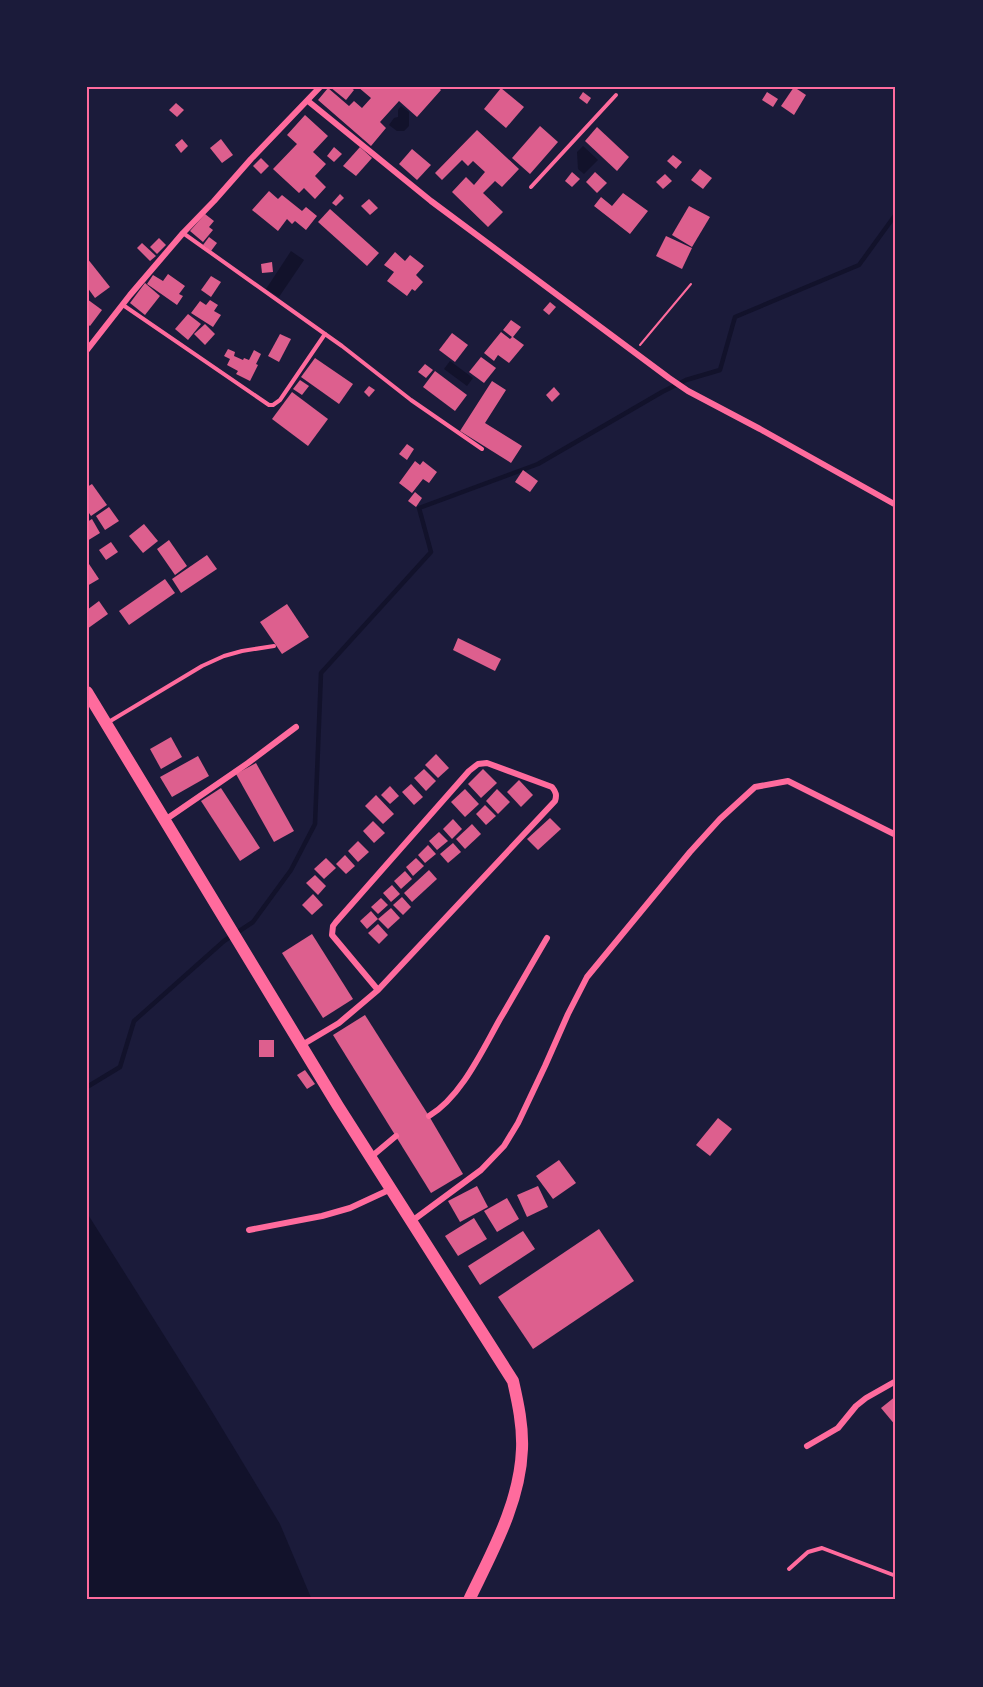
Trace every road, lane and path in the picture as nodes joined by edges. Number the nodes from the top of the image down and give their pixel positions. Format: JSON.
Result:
{"nodes":[{"id":1,"x":320,"y":87,"type":"edge"},
{"id":2,"x":616,"y":95,"type":"dead end"},
{"id":3,"x":308,"y":101,"type":"junction"},
{"id":4,"x":531,"y":187,"type":"dead end"},
{"id":5,"x":183,"y":233,"type":"junction"},
{"id":6,"x":691,"y":284,"type":"dead end"},
{"id":7,"x":122,"y":305,"type":"junction"},
{"id":8,"x":325,"y":334,"type":"junction"},
{"id":9,"x":87,"y":350,"type":"edge"},
{"id":10,"x":635,"y":351,"type":"junction"},
{"id":11,"x":482,"y":449,"type":"dead end"},
{"id":12,"x":896,"y":505,"type":"edge"},
{"id":13,"x":274,"y":646,"type":"dead end"},
{"id":14,"x":89,"y":701,"type":"edge"},
{"id":15,"x":106,"y":723,"type":"junction"},
{"id":16,"x":296,"y":727,"type":"dead end"},
{"id":17,"x":164,"y":821,"type":"junction"},
{"id":18,"x":896,"y":835,"type":"edge"},
{"id":19,"x":547,"y":938,"type":"dead end"},
{"id":20,"x":378,"y":990,"type":"junction"},
{"id":21,"x":301,"y":1046,"type":"junction"},
{"id":22,"x":429,"y":1116,"type":"dead end"},
{"id":23,"x":396,"y":1136,"type":"dead end"},
{"id":24,"x":371,"y":1157,"type":"junction"},
{"id":25,"x":392,"y":1189,"type":"junction"},
{"id":26,"x":411,"y":1221,"type":"junction"},
{"id":27,"x":249,"y":1230,"type":"dead end"},
{"id":28,"x":896,"y":1381,"type":"edge"},
{"id":29,"x":807,"y":1446,"type":"dead end"},
{"id":30,"x":789,"y":1569,"type":"dead end"},
{"id":31,"x":896,"y":1576,"type":"edge"},
{"id":32,"x":469,"y":1600,"type":"edge"}],
"edges":[{"from":1,"to":3,"type":"street"},
{"from":2,"to":4,"type":"lane"},
{"from":3,"to":5,"type":"street"},
{"from":3,"to":10,"type":"street"},
{"from":5,"to":7,"type":"street"},
{"from":5,"to":8,"type":"lane"},
{"from":6,"to":10,"type":"path"},
{"from":7,"to":8,"type":"lane"},
{"from":7,"to":9,"type":"street"},
{"from":8,"to":11,"type":"lane"},
{"from":10,"to":12,"type":"street"},
{"from":13,"to":15,"type":"lane"},
{"from":14,"to":15,"type":"highway"},
{"from":15,"to":17,"type":"highway"},
{"from":16,"to":17,"type":"street"},
{"from":17,"to":21,"type":"highway"},
{"from":18,"to":26,"type":"street"},
{"from":19,"to":22,"type":"street"},
{"from":20,"to":20,"type":"street"},
{"from":20,"to":21,"type":"street"},
{"from":21,"to":24,"type":"highway"},
{"from":23,"to":24,"type":"street"},
{"from":24,"to":25,"type":"highway"},
{"from":25,"to":26,"type":"highway"},
{"from":25,"to":27,"type":"street"},
{"from":26,"to":32,"type":"highway"},
{"from":28,"to":29,"type":"street"},
{"from":30,"to":31,"type":"lane"}]}
